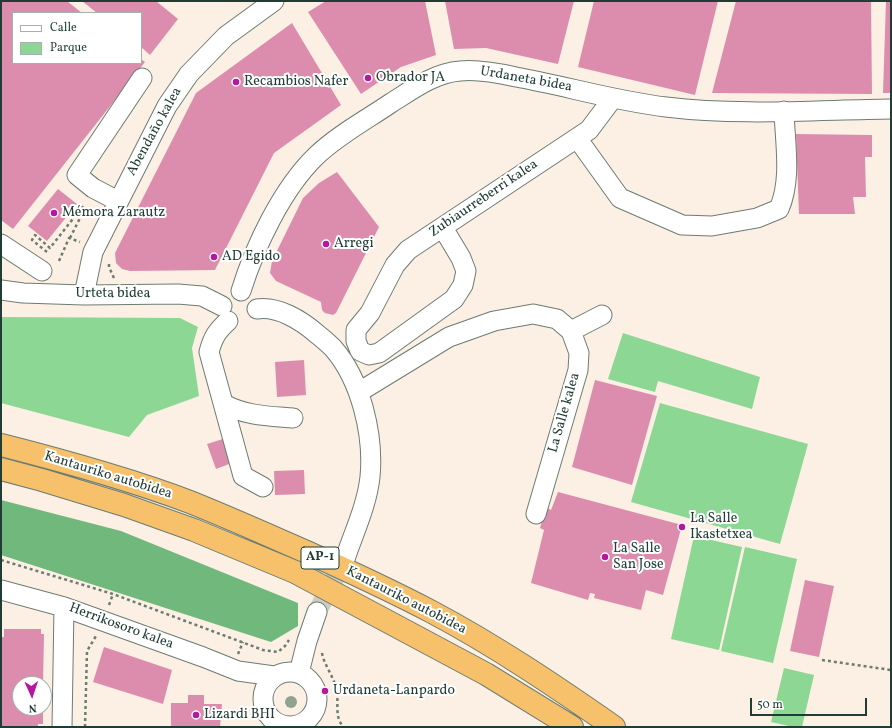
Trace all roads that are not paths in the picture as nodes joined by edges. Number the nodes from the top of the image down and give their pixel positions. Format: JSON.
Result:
{"nodes":[{"id":1,"x":274,"y":1,"type":"edge"},
{"id":2,"x":142,"y":78,"type":"dead end"},
{"id":3,"x":613,"y":98,"type":"junction"},
{"id":4,"x":891,"y":108,"type":"edge"},
{"id":5,"x":784,"y":111,"type":"junction"},
{"id":6,"x":577,"y":138,"type":"junction"},
{"id":7,"x":118,"y":201,"type":"junction"},
{"id":8,"x":443,"y":228,"type":"junction"},
{"id":9,"x":1,"y":244,"type":"edge"},
{"id":10,"x":48,"y":264,"type":"road end"},
{"id":11,"x":1,"y":290,"type":"edge"},
{"id":12,"x":241,"y":291,"type":"junction"},
{"id":13,"x":84,"y":295,"type":"junction"},
{"id":14,"x":256,"y":310,"type":"junction"},
{"id":15,"x":225,"y":314,"type":"junction"},
{"id":16,"x":602,"y":315,"type":"dead end"},
{"id":17,"x":570,"y":331,"type":"junction"},
{"id":18,"x":359,"y":392,"type":"junction"},
{"id":19,"x":224,"y":404,"type":"junction"},
{"id":20,"x":293,"y":418,"type":"dead end"},
{"id":21,"x":1,"y":445,"type":"edge"},
{"id":22,"x":1,"y":469,"type":"edge"},
{"id":23,"x":263,"y":487,"type":"dead end"},
{"id":24,"x":536,"y":514,"type":"dead end"},
{"id":25,"x":345,"y":559,"type":"tunnel mouth"},
{"id":26,"x":1,"y":590,"type":"edge"},
{"id":27,"x":64,"y":607,"type":"junction"},
{"id":28,"x":317,"y":612,"type":"tunnel mouth"},
{"id":29,"x":237,"y":666,"type":"junction"},
{"id":30,"x":299,"y":673,"type":"junction"},
{"id":31,"x":274,"y":676,"type":"junction"},
{"id":32,"x":262,"y":698,"type":"junction"},
{"id":33,"x":316,"y":708,"type":"junction"},
{"id":34,"x":272,"y":723,"type":"edge"},
{"id":35,"x":297,"y":726,"type":"edge"},
{"id":36,"x":62,"y":727,"type":"edge"},
{"id":37,"x":323,"y":727,"type":"edge"},
{"id":38,"x":572,"y":727,"type":"edge"},
{"id":39,"x":614,"y":727,"type":"edge"}],
"edges":[{"from":1,"to":7,"type":"street","name":"Abendaño kalea"},
{"from":2,"to":7,"type":"street"},
{"from":3,"to":5,"type":"street","name":"Urdaneta bidea"},
{"from":3,"to":6,"type":"street","name":"Zubiaurreberri kalea"},
{"from":3,"to":12,"type":"street","name":"Urdaneta bidea"},
{"from":4,"to":5,"type":"street","name":"Urdaneta bidea"},
{"from":5,"to":6,"type":"street"},
{"from":6,"to":8,"type":"street","name":"Zubiaurreberri kalea"},
{"from":7,"to":13,"type":"street","name":"Abendaño kalea"},
{"from":8,"to":8,"type":"street","name":"Zubiaurreberri kalea"},
{"from":9,"to":10,"type":"street"},
{"from":11,"to":13,"type":"street","name":"Urteta bidea"},
{"from":12,"to":14,"type":"street"},
{"from":12,"to":15,"type":"street"},
{"from":13,"to":15,"type":"street","name":"Urteta bidea"},
{"from":14,"to":15,"type":"street"},
{"from":14,"to":18,"type":"street"},
{"from":15,"to":19,"type":"street"},
{"from":16,"to":17,"type":"street"},
{"from":17,"to":18,"type":"street","name":"La Salle kalea"},
{"from":17,"to":24,"type":"street","name":"La Salle kalea"},
{"from":18,"to":25,"type":"street"},
{"from":19,"to":20,"type":"street"},
{"from":19,"to":23,"type":"street"},
{"from":21,"to":39,"type":"highway","name":"Kantauriko autobidea","number":"AP-1"},
{"from":22,"to":38,"type":"highway","name":"Kantauriko autobidea","number":"AP-1"},
{"from":26,"to":27,"type":"street","name":"Herrikosoro kalea"},
{"from":27,"to":29,"type":"street","name":"Herrikosoro kalea"},
{"from":27,"to":36,"type":"street"},
{"from":28,"to":30,"type":"street"},
{"from":29,"to":31,"type":"street","name":"Herrikosoro kalea"},
{"from":29,"to":32,"type":"street","name":"Herrikosoro kalea"},
{"from":30,"to":31,"type":"street"},
{"from":30,"to":33,"type":"street"},
{"from":31,"to":32,"type":"street"},
{"from":32,"to":34,"type":"street"},
{"from":33,"to":35,"type":"street"},
{"from":33,"to":37,"type":"street"},
{"from":34,"to":35,"type":"street"}]}
